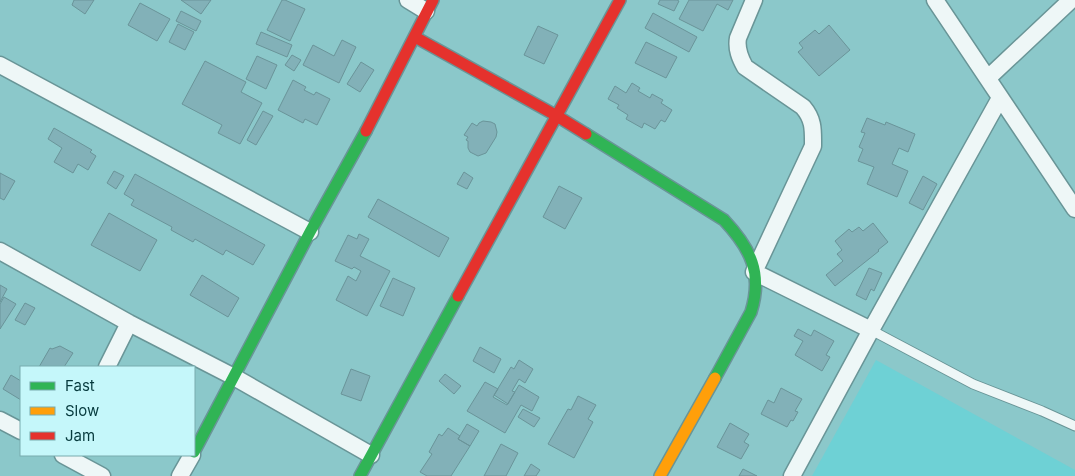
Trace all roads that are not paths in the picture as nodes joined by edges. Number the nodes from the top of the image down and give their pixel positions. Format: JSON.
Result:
{"nodes":[{"id":1,"x":408,"y":0,"type":"edge"},
{"id":2,"x":620,"y":0,"type":"edge"},
{"id":3,"x":754,"y":0,"type":"edge"},
{"id":4,"x":935,"y":0,"type":"edge"},
{"id":5,"x":1071,"y":0,"type":"edge"},
{"id":6,"x":429,"y":5,"type":"edge"},
{"id":7,"x":415,"y":36,"type":"junction"},
{"id":8,"x":0,"y":65,"type":"edge"},
{"id":9,"x":988,"y":78,"type":"junction"},
{"id":10,"x":1000,"y":98,"type":"junction"},
{"id":11,"x":557,"y":116,"type":"junction"},
{"id":12,"x":1075,"y":209,"type":"edge"},
{"id":13,"x":310,"y":232,"type":"junction"},
{"id":14,"x":0,"y":250,"type":"edge"},
{"id":15,"x":754,"y":272,"type":"junction"},
{"id":16,"x":129,"y":323,"type":"junction"},
{"id":17,"x":871,"y":330,"type":"junction"},
{"id":18,"x":107,"y":366,"type":"edge"},
{"id":19,"x":234,"y":377,"type":"junction"},
{"id":20,"x":0,"y":420,"type":"edge"},
{"id":21,"x":1075,"y":426,"type":"edge"},
{"id":22,"x":20,"y":431,"type":"edge"},
{"id":23,"x":195,"y":449,"type":"edge"},
{"id":24,"x":65,"y":456,"type":"edge"},
{"id":25,"x":191,"y":456,"type":"edge"},
{"id":26,"x":371,"y":456,"type":"junction"},
{"id":27,"x":102,"y":476,"type":"edge"},
{"id":28,"x":180,"y":476,"type":"edge"},
{"id":29,"x":360,"y":476,"type":"edge"},
{"id":30,"x":660,"y":476,"type":"edge"},
{"id":31,"x":792,"y":476,"type":"edge"}],
"edges":[{"from":1,"to":6,"type":"street"},
{"from":2,"to":11,"type":"street"},
{"from":3,"to":15,"type":"street"},
{"from":4,"to":9,"type":"street"},
{"from":5,"to":9,"type":"street"},
{"from":6,"to":7,"type":"street"},
{"from":7,"to":11,"type":"street"},
{"from":7,"to":13,"type":"street"},
{"from":8,"to":13,"type":"street"},
{"from":9,"to":10,"type":"street"},
{"from":10,"to":12,"type":"street"},
{"from":10,"to":17,"type":"street"},
{"from":11,"to":15,"type":"street"},
{"from":11,"to":26,"type":"street"},
{"from":13,"to":19,"type":"street"},
{"from":14,"to":16,"type":"street"},
{"from":15,"to":17,"type":"street"},
{"from":15,"to":30,"type":"street"},
{"from":16,"to":18,"type":"street"},
{"from":16,"to":19,"type":"street"},
{"from":17,"to":21,"type":"lane"},
{"from":17,"to":31,"type":"street"},
{"from":19,"to":23,"type":"street"},
{"from":19,"to":26,"type":"street"},
{"from":20,"to":22,"type":"street"},
{"from":24,"to":27,"type":"street"},
{"from":25,"to":28,"type":"street"},
{"from":26,"to":29,"type":"street"}]}
